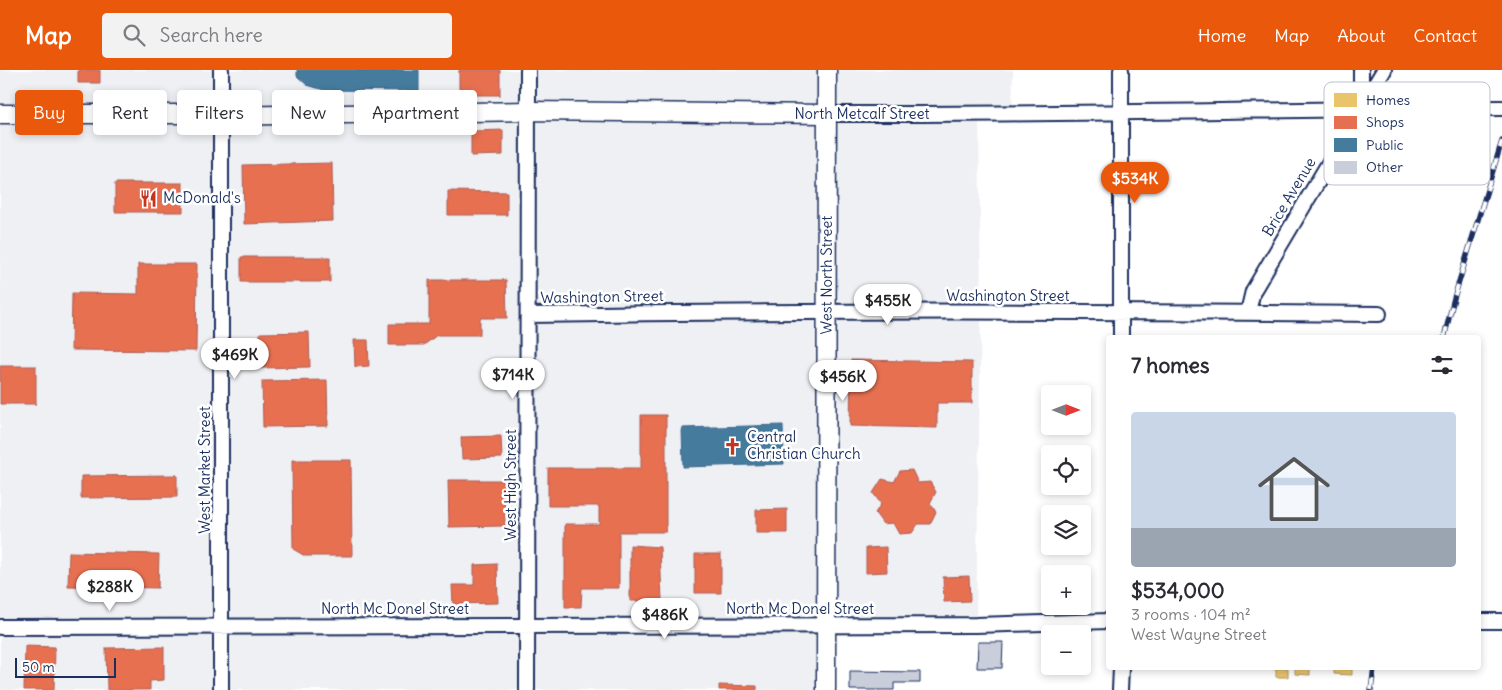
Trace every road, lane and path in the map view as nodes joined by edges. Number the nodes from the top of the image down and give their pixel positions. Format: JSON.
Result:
{"nodes":[{"id":1,"x":221,"y":70,"type":"edge"},
{"id":2,"x":528,"y":70,"type":"edge"},
{"id":3,"x":827,"y":70,"type":"edge"},
{"id":4,"x":1121,"y":70,"type":"edge"},
{"id":5,"x":1384,"y":70,"type":"edge"},
{"id":6,"x":1377,"y":82,"type":"edge"},
{"id":7,"x":221,"y":90,"type":"edge"},
{"id":8,"x":1324,"y":109,"type":"edge"},
{"id":9,"x":529,"y":111,"type":"junction"},
{"id":10,"x":1121,"y":112,"type":"junction"},
{"id":11,"x":0,"y":114,"type":"edge"},
{"id":12,"x":177,"y":114,"type":"edge"},
{"id":13,"x":827,"y":114,"type":"junction"},
{"id":14,"x":262,"y":115,"type":"edge"},
{"id":15,"x":221,"y":135,"type":"edge"},
{"id":16,"x":1324,"y":170,"type":"edge"},
{"id":17,"x":827,"y":312,"type":"junction"},
{"id":18,"x":1248,"y":312,"type":"junction"},
{"id":19,"x":1121,"y":313,"type":"junction"},
{"id":20,"x":1379,"y":314,"type":"dead end"},
{"id":21,"x":528,"y":315,"type":"junction"},
{"id":22,"x":1121,"y":335,"type":"edge"},
{"id":23,"x":1106,"y":621,"type":"edge"},
{"id":24,"x":1481,"y":621,"type":"edge"},
{"id":25,"x":1502,"y":621,"type":"edge"},
{"id":26,"x":826,"y":625,"type":"junction"},
{"id":27,"x":221,"y":626,"type":"junction"},
{"id":28,"x":527,"y":626,"type":"junction"},
{"id":29,"x":0,"y":627,"type":"edge"},
{"id":30,"x":1120,"y":670,"type":"edge"},
{"id":31,"x":221,"y":690,"type":"edge"},
{"id":32,"x":527,"y":690,"type":"edge"},
{"id":33,"x":826,"y":690,"type":"edge"},
{"id":34,"x":1120,"y":690,"type":"edge"}],
"edges":[{"from":1,"to":7,"type":"street","name":"West Market Street"},
{"from":2,"to":9,"type":"street","name":"West High Street"},
{"from":3,"to":13,"type":"main road","name":"West North Street"},
{"from":4,"to":10,"type":"street"},
{"from":5,"to":6,"type":"street"},
{"from":8,"to":10,"type":"street","name":"North Metcalf Street"},
{"from":9,"to":13,"type":"main road","name":"North Metcalf Street"},
{"from":9,"to":14,"type":"main road","name":"North Metcalf Street"},
{"from":9,"to":21,"type":"street","name":"West High Street"},
{"from":10,"to":13,"type":"street","name":"North Metcalf Street"},
{"from":10,"to":19,"type":"street"},
{"from":11,"to":12,"type":"main road","name":"North Metcalf Street"},
{"from":13,"to":17,"type":"main road","name":"West North Street"},
{"from":15,"to":27,"type":"street","name":"West Market Street"},
{"from":16,"to":18,"type":"street","name":"Brice Avenue"},
{"from":17,"to":19,"type":"street","name":"Washington Street"},
{"from":17,"to":21,"type":"street","name":"Washington Street"},
{"from":17,"to":26,"type":"main road","name":"West North Street"},
{"from":18,"to":19,"type":"street","name":"Washington Street"},
{"from":18,"to":20,"type":"street","name":"Washington Street"},
{"from":19,"to":22,"type":"street"},
{"from":21,"to":28,"type":"street","name":"West High Street"},
{"from":23,"to":26,"type":"street","name":"North Mc Donel Street"},
{"from":24,"to":25,"type":"street"},
{"from":26,"to":28,"type":"street","name":"North Mc Donel Street"},
{"from":26,"to":33,"type":"main road","name":"West North Street"},
{"from":27,"to":28,"type":"street","name":"North Mc Donel Street"},
{"from":27,"to":29,"type":"street","name":"North Mc Donel Street"},
{"from":27,"to":31,"type":"street","name":"West Market Street"},
{"from":28,"to":32,"type":"street","name":"West High Street"},
{"from":30,"to":34,"type":"street"}]}
